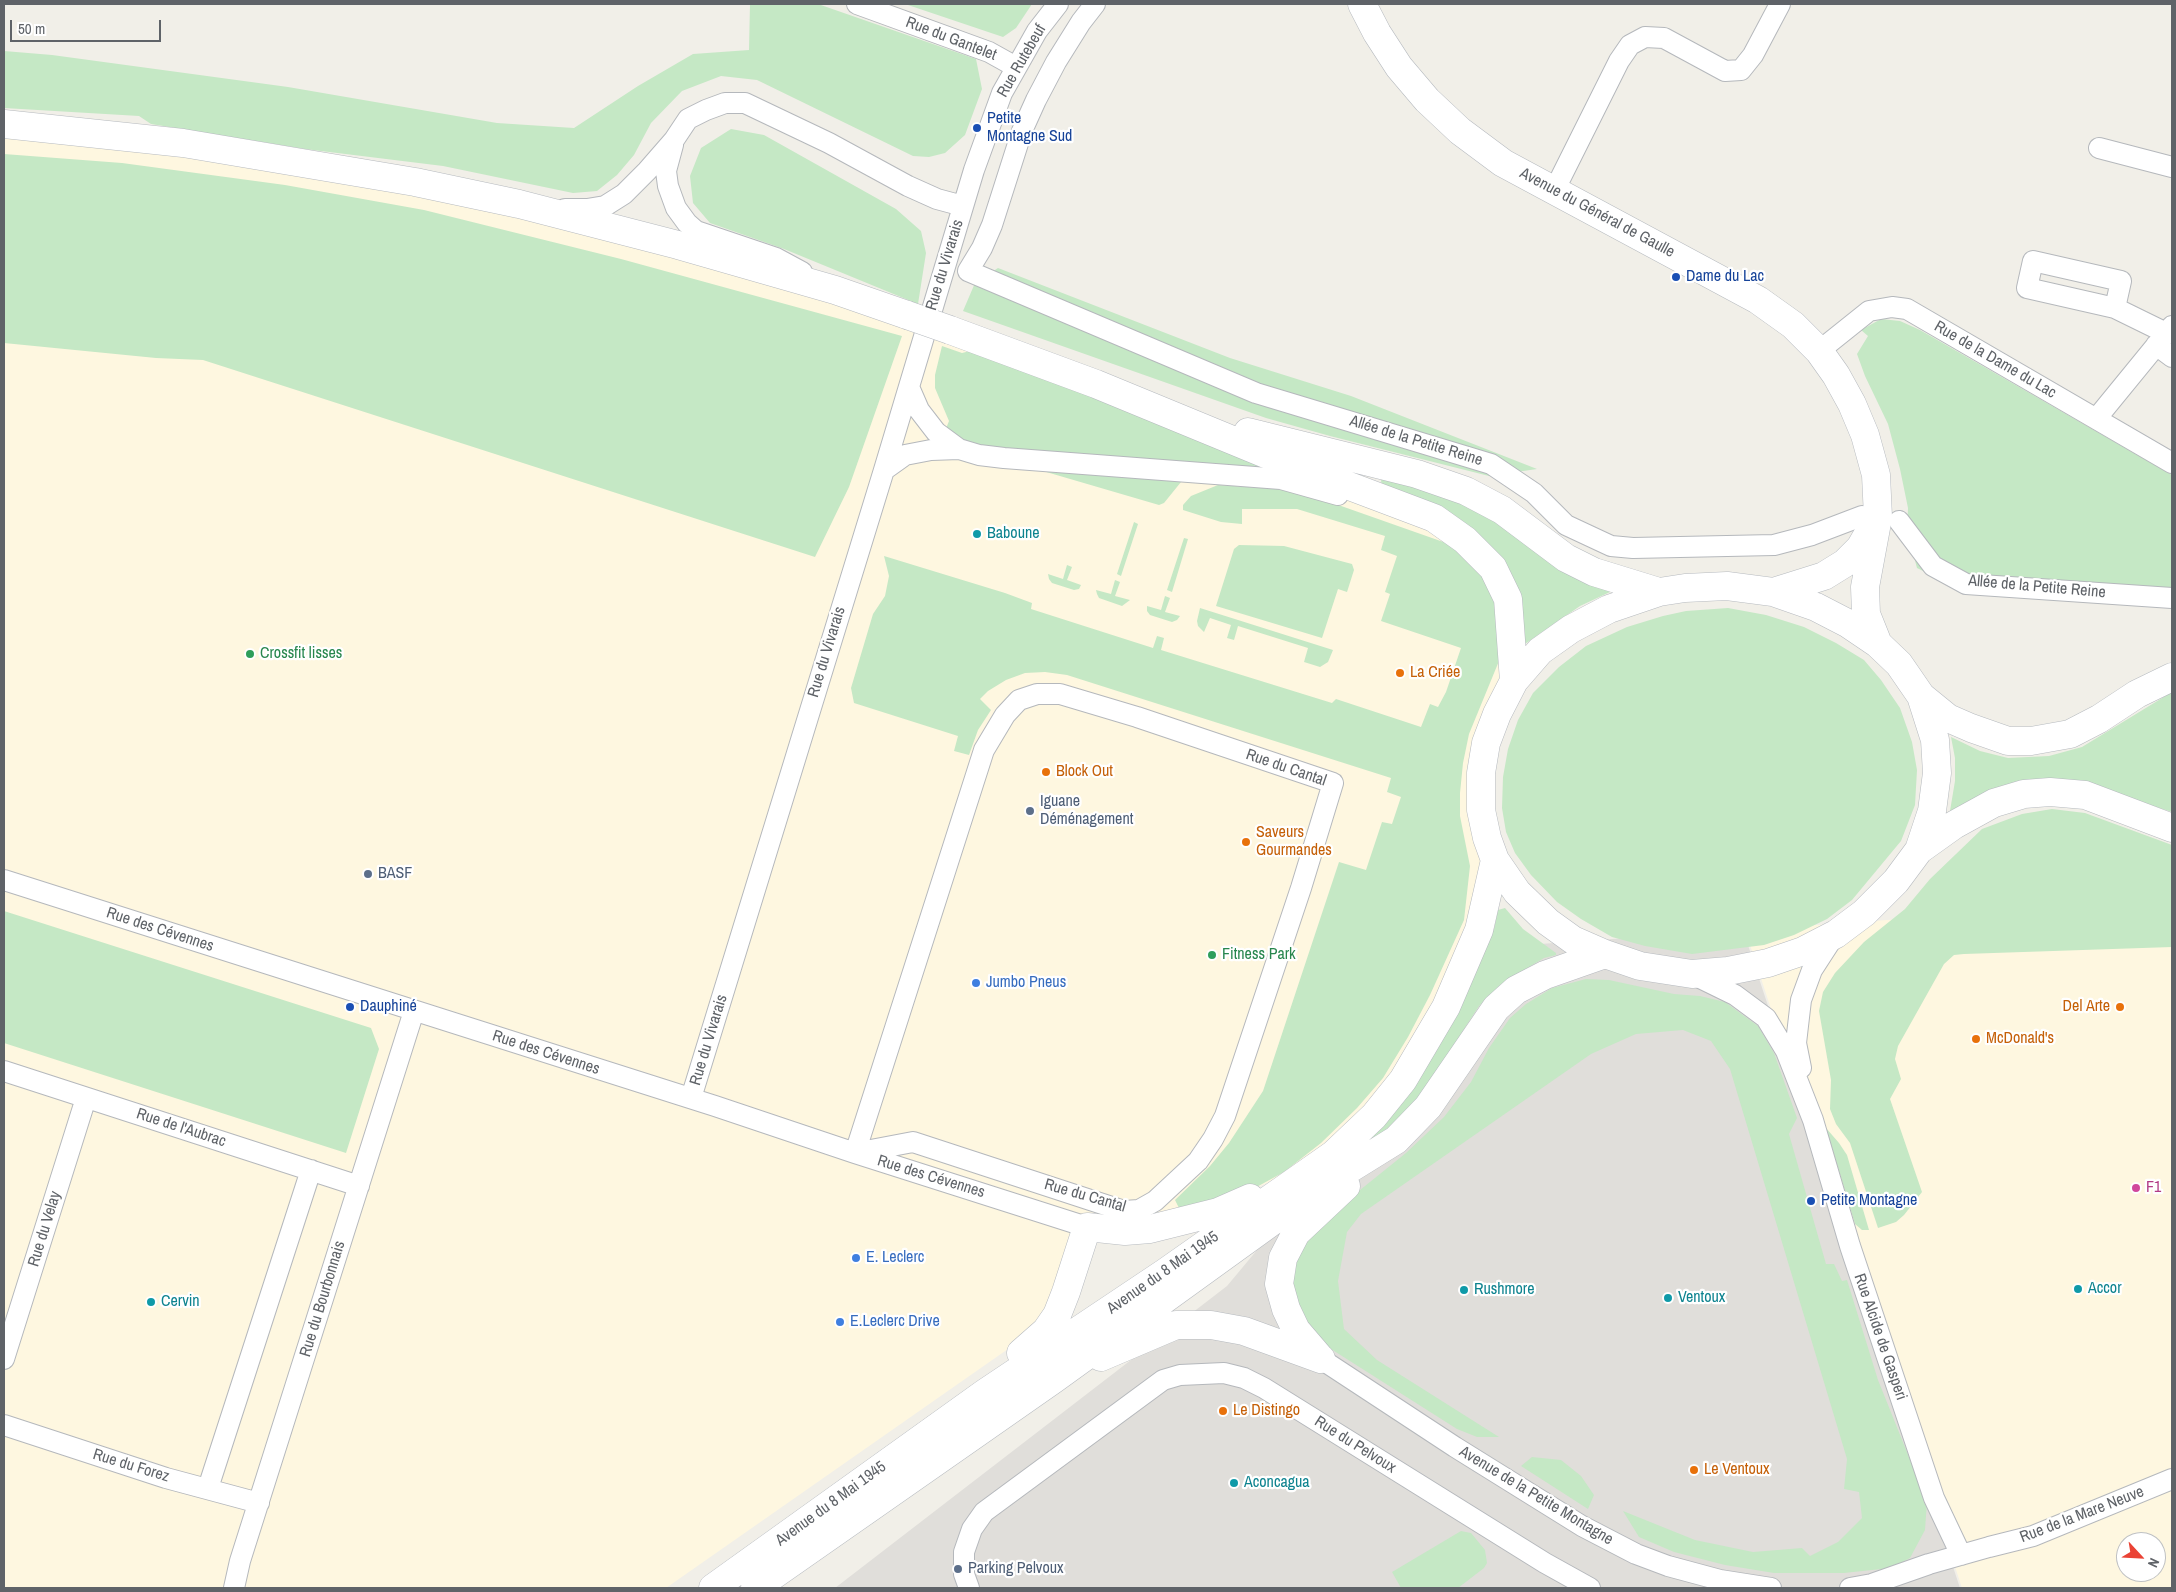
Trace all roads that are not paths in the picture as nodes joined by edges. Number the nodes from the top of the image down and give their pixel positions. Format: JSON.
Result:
{"nodes":[{"id":1,"x":857,"y":4,"type":"edge"},
{"id":2,"x":1058,"y":4,"type":"edge"},
{"id":3,"x":1095,"y":4,"type":"edge"},
{"id":4,"x":1362,"y":4,"type":"edge"},
{"id":5,"x":1780,"y":4,"type":"edge"},
{"id":6,"x":1016,"y":67,"type":"junction"},
{"id":7,"x":4,"y":124,"type":"edge"},
{"id":8,"x":674,"y":140,"type":"junction"},
{"id":9,"x":2099,"y":148,"type":"dead end"},
{"id":10,"x":2172,"y":167,"type":"edge"},
{"id":11,"x":1554,"y":191,"type":"junction"},
{"id":12,"x":519,"y":204,"type":"junction"},
{"id":13,"x":963,"y":206,"type":"junction"},
{"id":14,"x":835,"y":290,"type":"junction"},
{"id":15,"x":2115,"y":308,"type":"dead end"},
{"id":16,"x":2167,"y":340,"type":"edge"},
{"id":17,"x":1819,"y":351,"type":"junction"},
{"id":18,"x":909,"y":387,"type":"junction"},
{"id":19,"x":1166,"y":412,"type":"junction"},
{"id":20,"x":2096,"y":419,"type":"junction"},
{"id":21,"x":959,"y":449,"type":"junction"},
{"id":22,"x":2172,"y":464,"type":"edge"},
{"id":23,"x":884,"y":470,"type":"junction"},
{"id":24,"x":1434,"y":518,"type":"junction"},
{"id":25,"x":1880,"y":518,"type":"junction"},
{"id":26,"x":1659,"y":592,"type":"junction"},
{"id":27,"x":1773,"y":592,"type":"junction"},
{"id":28,"x":2172,"y":598,"type":"edge"},
{"id":29,"x":1878,"y":644,"type":"junction"},
{"id":30,"x":2172,"y":676,"type":"edge"},
{"id":31,"x":1514,"y":680,"type":"junction"},
{"id":32,"x":1922,"y":696,"type":"junction"},
{"id":33,"x":2172,"y":828,"type":"edge"},
{"id":34,"x":1919,"y":850,"type":"junction"},
{"id":35,"x":1495,"y":860,"type":"junction"},
{"id":36,"x":4,"y":880,"type":"edge"},
{"id":37,"x":1836,"y":934,"type":"junction"},
{"id":38,"x":1605,"y":954,"type":"junction"},
{"id":39,"x":1692,"y":974,"type":"junction"},
{"id":40,"x":414,"y":1011,"type":"junction"},
{"id":41,"x":4,"y":1071,"type":"edge"},
{"id":42,"x":86,"y":1098,"type":"junction"},
{"id":43,"x":690,"y":1098,"type":"junction"},
{"id":44,"x":1811,"y":1116,"type":"junction"},
{"id":45,"x":1396,"y":1140,"type":"junction"},
{"id":46,"x":855,"y":1153,"type":"junction"},
{"id":47,"x":310,"y":1170,"type":"junction"},
{"id":48,"x":1309,"y":1172,"type":"junction"},
{"id":49,"x":359,"y":1186,"type":"junction"},
{"id":50,"x":1087,"y":1227,"type":"junction"},
{"id":51,"x":1321,"y":1359,"type":"junction"},
{"id":52,"x":4,"y":1360,"type":"edge"},
{"id":53,"x":1054,"y":1378,"type":"junction"},
{"id":54,"x":985,"y":1393,"type":"junction"},
{"id":55,"x":4,"y":1425,"type":"edge"},
{"id":56,"x":2172,"y":1479,"type":"edge"},
{"id":57,"x":208,"y":1488,"type":"junction"},
{"id":58,"x":259,"y":1503,"type":"junction"},
{"id":59,"x":1961,"y":1554,"type":"junction"},
{"id":60,"x":234,"y":1588,"type":"edge"},
{"id":61,"x":713,"y":1588,"type":"edge"},
{"id":62,"x":755,"y":1588,"type":"edge"},
{"id":63,"x":969,"y":1588,"type":"edge"},
{"id":64,"x":1590,"y":1588,"type":"edge"},
{"id":65,"x":1771,"y":1588,"type":"edge"},
{"id":66,"x":1850,"y":1588,"type":"edge"}],
"edges":[{"from":1,"to":6,"type":"street","name":"Rue du Gantelet"},
{"from":2,"to":6,"type":"street","name":"Rue Rutebeuf"},
{"from":3,"to":25,"type":"street","name":"Allée de la Petite Reine"},
{"from":4,"to":11,"type":"main road","name":"Avenue du Général de Gaulle"},
{"from":5,"to":11,"type":"street"},
{"from":6,"to":13,"type":"street","name":"Rue Rutebeuf"},
{"from":7,"to":12,"type":"main road"},
{"from":8,"to":12,"type":"street"},
{"from":8,"to":13,"type":"street"},
{"from":8,"to":14,"type":"street"},
{"from":9,"to":10,"type":"street"},
{"from":11,"to":17,"type":"main road","name":"Avenue du Général de Gaulle"},
{"from":12,"to":14,"type":"main road"},
{"from":13,"to":18,"type":"street","name":"Rue du Vivarais"},
{"from":14,"to":19,"type":"main road","bridge":true},
{"from":15,"to":16,"type":"street"},
{"from":16,"to":20,"type":"street"},
{"from":17,"to":20,"type":"street","name":"Rue de la Dame du Lac"},
{"from":17,"to":25,"type":"main road","name":"Avenue du Général de Gaulle"},
{"from":18,"to":21,"type":"street"},
{"from":18,"to":23,"type":"street","name":"Rue du Vivarais"},
{"from":19,"to":24,"type":"main road"},
{"from":19,"to":26,"type":"main road"},
{"from":20,"to":22,"type":"street","name":"Rue de la Dame du Lac"},
{"from":21,"to":23,"type":"street"},
{"from":21,"to":24,"type":"street"},
{"from":23,"to":43,"type":"street","name":"Rue du Vivarais"},
{"from":24,"to":31,"type":"main road"},
{"from":25,"to":27,"type":"main road"},
{"from":25,"to":28,"type":"street","name":"Allée de la Petite Reine"},
{"from":25,"to":29,"type":"main road","name":"Avenue du Général de Gaulle"},
{"from":26,"to":27,"type":"main road"},
{"from":26,"to":31,"type":"main road"},
{"from":27,"to":29,"type":"main road"},
{"from":29,"to":32,"type":"main road"},
{"from":30,"to":32,"type":"main road"},
{"from":31,"to":35,"type":"main road"},
{"from":32,"to":34,"type":"main road"},
{"from":33,"to":34,"type":"main road"},
{"from":34,"to":37,"type":"main road"},
{"from":35,"to":38,"type":"main road"},
{"from":35,"to":48,"type":"main road","name":"Avenue du 8 Mai 1945"},
{"from":36,"to":40,"type":"street","name":"Rue des Cévennes"},
{"from":37,"to":39,"type":"main road"},
{"from":37,"to":44,"type":"street","name":"Rue Alcide de Gasperi"},
{"from":38,"to":39,"type":"main road"},
{"from":38,"to":45,"type":"main road","name":"Avenue du 8 Mai 1945"},
{"from":39,"to":44,"type":"street","name":"Rue Alcide de Gasperi"},
{"from":40,"to":43,"type":"street","name":"Rue des Cévennes"},
{"from":40,"to":49,"type":"street","name":"Rue du Bourbonnais"},
{"from":41,"to":42,"type":"street","name":"Rue de l'Aubrac"},
{"from":42,"to":47,"type":"street","name":"Rue de l'Aubrac"},
{"from":42,"to":52,"type":"street","name":"Rue du Velay"},
{"from":43,"to":46,"type":"street","name":"Rue des Cévennes"},
{"from":44,"to":59,"type":"street","name":"Rue Alcide de Gasperi"},
{"from":45,"to":51,"type":"main road"},
{"from":45,"to":53,"type":"main road","name":"Avenue du 8 Mai 1945"},
{"from":46,"to":46,"type":"street","name":"Rue du Cantal"},
{"from":46,"to":50,"type":"street","name":"Rue des Cévennes"},
{"from":47,"to":49,"type":"street","name":"Rue de l'Aubrac"},
{"from":47,"to":57,"type":"street"},
{"from":48,"to":50,"type":"main road"},
{"from":48,"to":54,"type":"main road","name":"Avenue du 8 Mai 1945"},
{"from":49,"to":58,"type":"street","name":"Rue du Bourbonnais"},
{"from":50,"to":54,"type":"main road"},
{"from":51,"to":53,"type":"main road"},
{"from":51,"to":65,"type":"street","name":"Avenue de la Petite Montagne"},
{"from":53,"to":62,"type":"main road","name":"Avenue du 8 Mai 1945"},
{"from":54,"to":61,"type":"main road","name":"Avenue du 8 Mai 1945"},
{"from":55,"to":57,"type":"street","name":"Rue du Forez"},
{"from":56,"to":59,"type":"street","name":"Rue de la Mare Neuve"},
{"from":57,"to":58,"type":"street","name":"Rue du Forez"},
{"from":58,"to":60,"type":"street","name":"Rue du Bourbonnais"},
{"from":59,"to":66,"type":"street"},
{"from":63,"to":64,"type":"street","name":"Rue du Pelvoux"}]}
